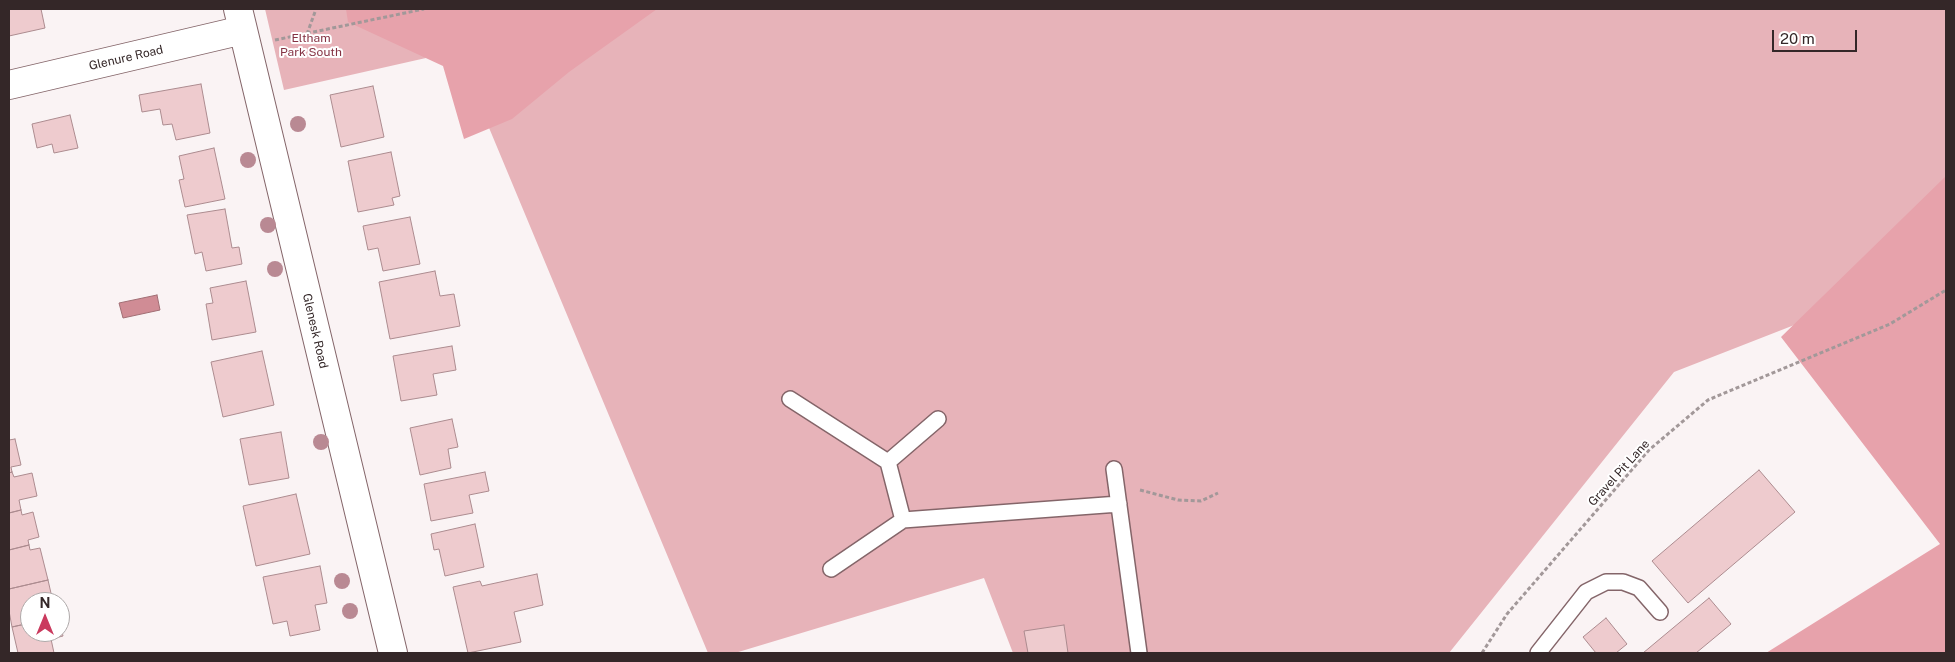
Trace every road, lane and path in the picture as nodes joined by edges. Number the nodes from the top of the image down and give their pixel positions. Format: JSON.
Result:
{"nodes":[{"id":1,"x":316,"y":9,"type":"edge"},
{"id":2,"x":424,"y":9,"type":"edge"},
{"id":3,"x":241,"y":20,"type":"edge"},
{"id":4,"x":307,"y":34,"type":"junction"},
{"id":5,"x":272,"y":40,"type":"dead end"},
{"id":6,"x":9,"y":85,"type":"edge"},
{"id":7,"x":1946,"y":290,"type":"edge"},
{"id":8,"x":790,"y":399,"type":"dead end"},
{"id":9,"x":938,"y":419,"type":"dead end"},
{"id":10,"x":888,"y":462,"type":"junction"},
{"id":11,"x":1114,"y":469,"type":"dead end"},
{"id":12,"x":1218,"y":493,"type":"dead end"},
{"id":13,"x":1118,"y":498,"type":"junction"},
{"id":14,"x":903,"y":520,"type":"junction"},
{"id":15,"x":831,"y":569,"type":"dead end"},
{"id":16,"x":1660,"y":612,"type":"dead end"},
{"id":17,"x":393,"y":653,"type":"edge"},
{"id":18,"x":1139,"y":653,"type":"edge"},
{"id":19,"x":1482,"y":653,"type":"edge"},
{"id":20,"x":1538,"y":653,"type":"edge"}],
"edges":[{"from":1,"to":4,"type":"path"},
{"from":2,"to":4,"type":"path"},
{"from":3,"to":6,"type":"street","name":"Glenure Road"},
{"from":3,"to":17,"type":"street","name":"Glenesk Road"},
{"from":4,"to":5,"type":"path"},
{"from":7,"to":19,"type":"path","name":"Gravel Pit Lane"},
{"from":8,"to":10,"type":"lane"},
{"from":9,"to":10,"type":"lane"},
{"from":10,"to":14,"type":"lane"},
{"from":11,"to":13,"type":"lane"},
{"from":12,"to":13,"type":"path"},
{"from":13,"to":14,"type":"lane"},
{"from":13,"to":18,"type":"lane"},
{"from":14,"to":15,"type":"lane"},
{"from":16,"to":20,"type":"lane"}]}
